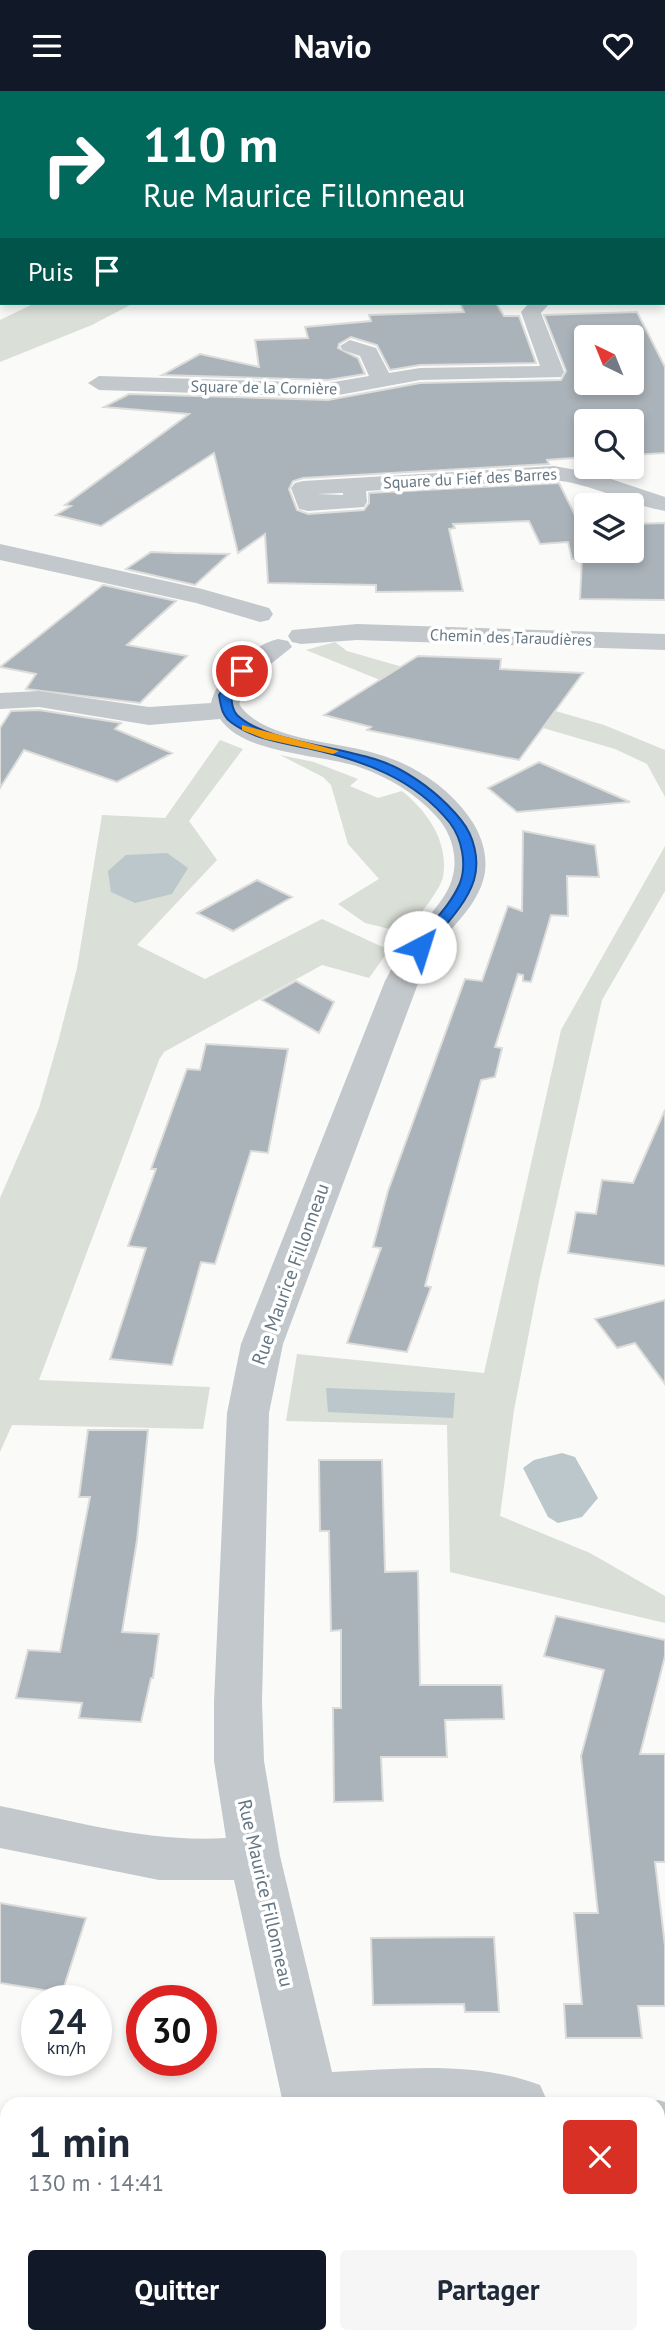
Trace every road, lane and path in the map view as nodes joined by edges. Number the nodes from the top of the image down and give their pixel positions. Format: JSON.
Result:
{"nodes":[{"id":1,"x":538,"y":305,"type":"edge"},
{"id":2,"x":350,"y":346,"type":"dead end"},
{"id":3,"x":381,"y":380,"type":"junction"},
{"id":4,"x":99,"y":383,"type":"dead end"},
{"id":5,"x":354,"y":484,"type":"dead end"},
{"id":6,"x":665,"y":504,"type":"edge"},
{"id":7,"x":0,"y":552,"type":"edge"},
{"id":8,"x":229,"y":633,"type":"junction"},
{"id":9,"x":291,"y":634,"type":"junction"},
{"id":10,"x":665,"y":642,"type":"edge"},
{"id":11,"x":0,"y":701,"type":"edge"},
{"id":12,"x":227,"y":710,"type":"junction"},
{"id":13,"x":0,"y":1828,"type":"edge"},
{"id":14,"x":254,"y":1856,"type":"junction"},
{"id":15,"x":310,"y":2097,"type":"edge"},
{"id":16,"x":371,"y":2097,"type":"edge"},
{"id":17,"x":480,"y":2097,"type":"edge"}],
"edges":[{"from":1,"to":3,"type":"street","name":"Square de la Cornière"},
{"from":2,"to":3,"type":"street"},
{"from":3,"to":4,"type":"street","name":"Square de la Cornière"},
{"from":5,"to":6,"type":"street","name":"Square du Fief des Barres"},
{"from":7,"to":8,"type":"street"},
{"from":8,"to":9,"type":"street"},
{"from":8,"to":9,"type":"street","name":"Chemin des Taraudières"},
{"from":8,"to":12,"type":"street"},
{"from":9,"to":10,"type":"street","name":"Chemin des Taraudières"},
{"from":11,"to":12,"type":"street"},
{"from":12,"to":14,"type":"street","name":"Rue Maurice Fillonneau"},
{"from":13,"to":14,"type":"street"},
{"from":14,"to":15,"type":"street","name":"Rue Maurice Fillonneau"},
{"from":16,"to":17,"type":"street"}]}
